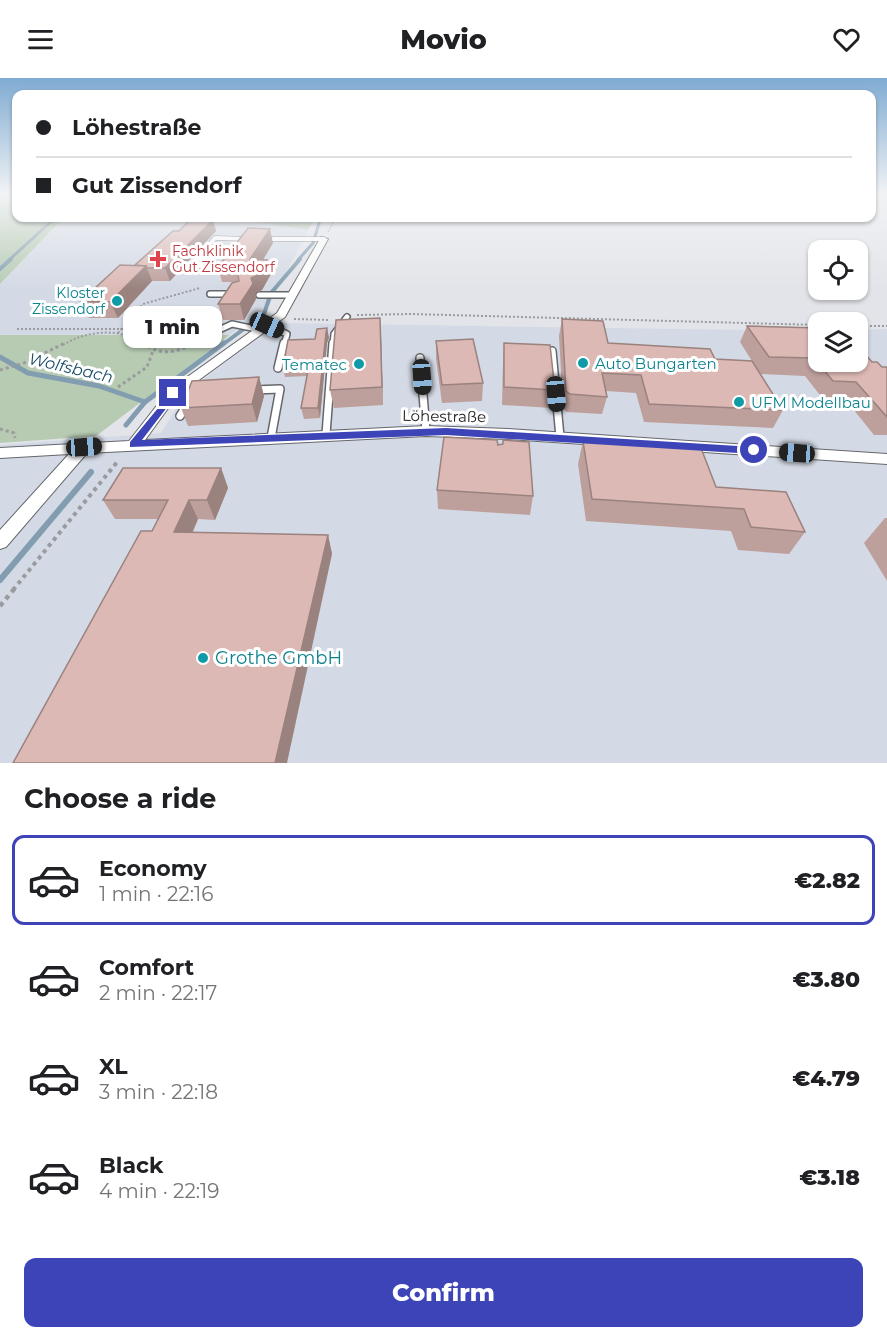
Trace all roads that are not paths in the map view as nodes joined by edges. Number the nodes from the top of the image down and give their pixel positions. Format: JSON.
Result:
{"nodes":[{"id":1,"x":246,"y":238,"type":"junction"},
{"id":2,"x":322,"y":239,"type":"joint"},
{"id":3,"x":240,"y":248,"type":"edge"},
{"id":4,"x":233,"y":257,"type":"edge"},
{"id":5,"x":210,"y":294,"type":"dead end"},
{"id":6,"x":239,"y":294,"type":"edge"},
{"id":7,"x":262,"y":295,"type":"dead end"},
{"id":8,"x":292,"y":295,"type":"junction"},
{"id":9,"x":347,"y":317,"type":"edge"},
{"id":10,"x":260,"y":328,"type":"junction"},
{"id":11,"x":221,"y":329,"type":"road end"},
{"id":12,"x":552,"y":351,"type":"edge"},
{"id":13,"x":420,"y":358,"type":"dead end"},
{"id":14,"x":278,"y":368,"type":"dead end"},
{"id":15,"x":248,"y":391,"type":"edge"},
{"id":16,"x":189,"y":401,"type":"edge"},
{"id":17,"x":180,"y":416,"type":"edge"},
{"id":18,"x":426,"y":431,"type":"junction"},
{"id":19,"x":326,"y":435,"type":"junction"},
{"id":20,"x":560,"y":437,"type":"junction"},
{"id":21,"x":270,"y":438,"type":"junction"},
{"id":22,"x":134,"y":444,"type":"junction"},
{"id":23,"x":84,"y":447,"type":"junction"},
{"id":24,"x":0,"y":453,"type":"edge"},
{"id":25,"x":887,"y":459,"type":"edge"},
{"id":26,"x":0,"y":542,"type":"edge"}],
"edges":[{"from":1,"to":2,"type":"lane"},
{"from":1,"to":3,"type":"lane"},
{"from":1,"to":4,"type":"lane"},
{"from":2,"to":8,"type":"street"},
{"from":5,"to":6,"type":"lane"},
{"from":7,"to":8,"type":"lane"},
{"from":8,"to":10,"type":"street"},
{"from":9,"to":19,"type":"lane"},
{"from":10,"to":11,"type":"lane"},
{"from":10,"to":14,"type":"lane"},
{"from":10,"to":22,"type":"street"},
{"from":12,"to":20,"type":"lane"},
{"from":13,"to":18,"type":"lane"},
{"from":15,"to":21,"type":"lane"},
{"from":16,"to":17,"type":"lane"},
{"from":18,"to":19,"type":"street","name":"Löhestraße"},
{"from":18,"to":20,"type":"street","name":"Löhestraße"},
{"from":19,"to":21,"type":"street","name":"Löhestraße"},
{"from":20,"to":25,"type":"street","name":"Löhestraße"},
{"from":21,"to":22,"type":"street","name":"Löhestraße"},
{"from":22,"to":23,"type":"street","name":"Löhestraße"},
{"from":23,"to":24,"type":"street","name":"Löhestraße"},
{"from":23,"to":26,"type":"street"}]}
